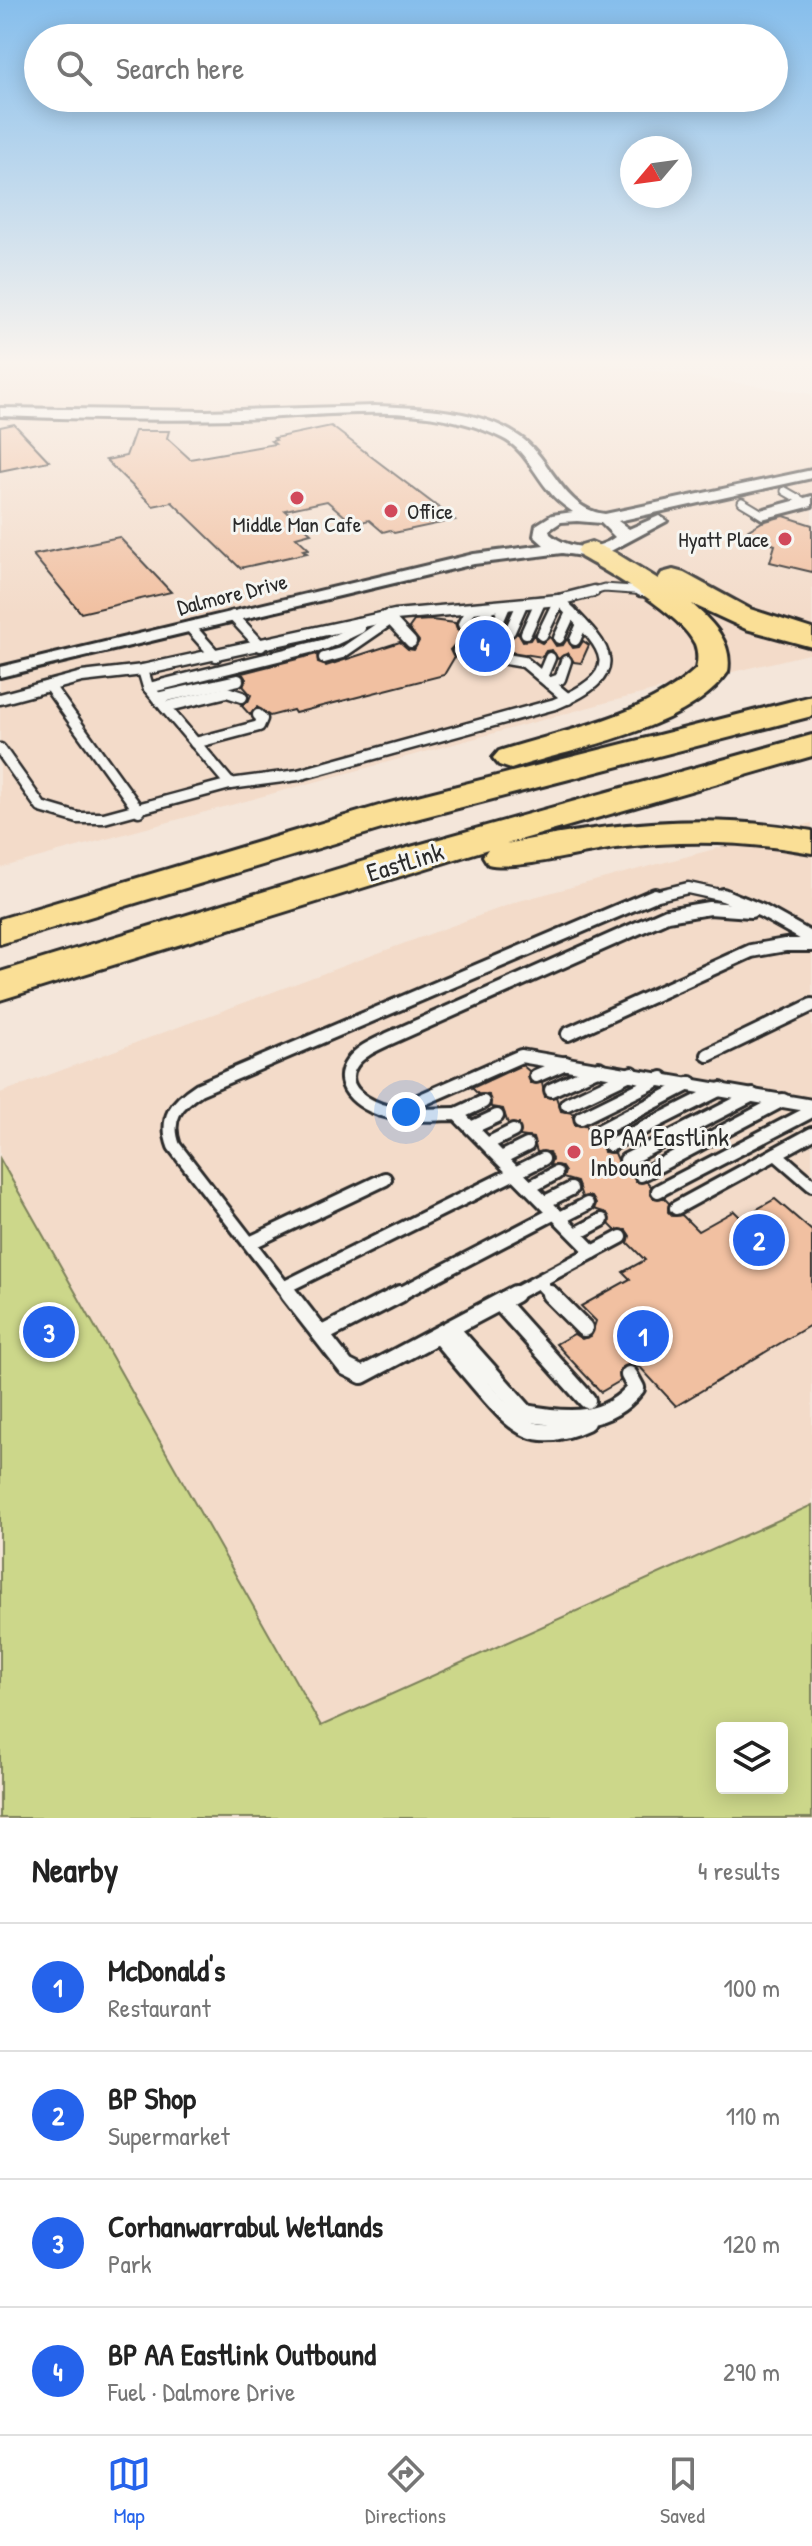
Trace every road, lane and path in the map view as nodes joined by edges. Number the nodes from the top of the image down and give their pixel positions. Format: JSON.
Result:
{"nodes":[{"id":1,"x":521,"y":445,"type":"edge"},
{"id":2,"x":812,"y":474,"type":"edge"},
{"id":3,"x":812,"y":485,"type":"edge"},
{"id":4,"x":553,"y":487,"type":"junction"},
{"id":5,"x":779,"y":487,"type":"junction"},
{"id":6,"x":742,"y":502,"type":"junction"},
{"id":7,"x":809,"y":502,"type":"edge"},
{"id":8,"x":762,"y":514,"type":"joint"},
{"id":9,"x":588,"y":516,"type":"junction"},
{"id":10,"x":542,"y":528,"type":"junction"},
{"id":11,"x":576,"y":549,"type":"junction"},
{"id":12,"x":615,"y":551,"type":"junction"},
{"id":13,"x":474,"y":559,"type":"junction"},
{"id":14,"x":559,"y":600,"type":"junction"},
{"id":15,"x":540,"y":602,"type":"junction"},
{"id":16,"x":522,"y":604,"type":"junction"},
{"id":17,"x":505,"y":606,"type":"junction"},
{"id":18,"x":489,"y":607,"type":"junction"},
{"id":19,"x":471,"y":609,"type":"junction"},
{"id":20,"x":454,"y":610,"type":"junction"},
{"id":21,"x":571,"y":612,"type":"junction"},
{"id":22,"x":233,"y":616,"type":"junction"},
{"id":23,"x":388,"y":618,"type":"junction"},
{"id":24,"x":448,"y":622,"type":"dead end"},
{"id":25,"x":358,"y":623,"type":"junction"},
{"id":26,"x":463,"y":624,"type":"dead end"},
{"id":27,"x":582,"y":624,"type":"junction"},
{"id":28,"x":190,"y":627,"type":"junction"},
{"id":29,"x":480,"y":627,"type":"dead end"},
{"id":30,"x":495,"y":629,"type":"dead end"},
{"id":31,"x":510,"y":631,"type":"dead end"},
{"id":32,"x":526,"y":633,"type":"dead end"},
{"id":33,"x":542,"y":635,"type":"dead end"},
{"id":34,"x":559,"y":638,"type":"dead end"},
{"id":35,"x":812,"y":638,"type":"edge"},
{"id":36,"x":575,"y":640,"type":"dead end"},
{"id":37,"x":411,"y":642,"type":"dead end"},
{"id":38,"x":261,"y":646,"type":"junction"},
{"id":39,"x":465,"y":650,"type":"dead end"},
{"id":40,"x":216,"y":656,"type":"junction"},
{"id":41,"x":324,"y":658,"type":"dead end"},
{"id":42,"x":550,"y":658,"type":"dead end"},
{"id":43,"x":566,"y":661,"type":"dead end"},
{"id":44,"x":143,"y":670,"type":"junction"},
{"id":45,"x":0,"y":672,"type":"edge"},
{"id":46,"x":238,"y":680,"type":"dead end"},
{"id":47,"x":545,"y":680,"type":"junction"},
{"id":48,"x":49,"y":686,"type":"junction"},
{"id":49,"x":149,"y":688,"type":"junction"},
{"id":50,"x":242,"y":697,"type":"dead end"},
{"id":51,"x":0,"y":699,"type":"edge"},
{"id":52,"x":568,"y":699,"type":"junction"},
{"id":53,"x":161,"y":702,"type":"junction"},
{"id":54,"x":812,"y":706,"type":"edge"},
{"id":55,"x":258,"y":715,"type":"dead end"},
{"id":56,"x":195,"y":743,"type":"junction"},
{"id":57,"x":812,"y":745,"type":"edge"},
{"id":58,"x":0,"y":749,"type":"edge"},
{"id":59,"x":230,"y":784,"type":"junction"},
{"id":60,"x":139,"y":811,"type":"junction"},
{"id":61,"x":812,"y":842,"type":"edge"},
{"id":62,"x":249,"y":855,"type":"junction"},
{"id":63,"x":767,"y":914,"type":"junction"},
{"id":64,"x":179,"y":930,"type":"junction"},
{"id":65,"x":0,"y":932,"type":"edge"},
{"id":66,"x":812,"y":942,"type":"edge"},
{"id":67,"x":0,"y":986,"type":"edge"},
{"id":68,"x":812,"y":1005,"type":"edge"},
{"id":69,"x":568,"y":1034,"type":"dead end"},
{"id":70,"x":708,"y":1055,"type":"dead end"},
{"id":71,"x":567,"y":1062,"type":"junction"},
{"id":72,"x":599,"y":1068,"type":"junction"},
{"id":73,"x":632,"y":1073,"type":"junction"},
{"id":74,"x":536,"y":1076,"type":"dead end"},
{"id":75,"x":662,"y":1078,"type":"junction"},
{"id":76,"x":691,"y":1083,"type":"junction"},
{"id":77,"x":722,"y":1088,"type":"junction"},
{"id":78,"x":551,"y":1090,"type":"dead end"},
{"id":79,"x":754,"y":1094,"type":"junction"},
{"id":80,"x":784,"y":1100,"type":"junction"},
{"id":81,"x":483,"y":1102,"type":"dead end"},
{"id":82,"x":567,"y":1104,"type":"dead end"},
{"id":83,"x":812,"y":1108,"type":"edge"},
{"id":84,"x":393,"y":1112,"type":"junction"},
{"id":85,"x":457,"y":1114,"type":"junction"},
{"id":86,"x":497,"y":1116,"type":"dead end"},
{"id":87,"x":581,"y":1118,"type":"dead end"},
{"id":88,"x":471,"y":1128,"type":"junction"},
{"id":89,"x":513,"y":1131,"type":"dead end"},
{"id":90,"x":597,"y":1132,"type":"dead end"},
{"id":91,"x":810,"y":1138,"type":"edge"},
{"id":92,"x":487,"y":1144,"type":"junction"},
{"id":93,"x":527,"y":1145,"type":"dead end"},
{"id":94,"x":610,"y":1145,"type":"dead end"},
{"id":95,"x":776,"y":1154,"type":"junction"},
{"id":96,"x":501,"y":1158,"type":"junction"},
{"id":97,"x":543,"y":1159,"type":"dead end"},
{"id":98,"x":626,"y":1160,"type":"dead end"},
{"id":99,"x":516,"y":1173,"type":"junction"},
{"id":100,"x":556,"y":1173,"type":"dead end"},
{"id":101,"x":641,"y":1175,"type":"dead end"},
{"id":102,"x":385,"y":1179,"type":"dead end"},
{"id":103,"x":812,"y":1185,"type":"edge"},
{"id":104,"x":530,"y":1187,"type":"junction"},
{"id":105,"x":571,"y":1189,"type":"dead end"},
{"id":106,"x":658,"y":1191,"type":"dead end"},
{"id":107,"x":587,"y":1204,"type":"dead end"},
{"id":108,"x":676,"y":1208,"type":"dead end"},
{"id":109,"x":553,"y":1211,"type":"junction"},
{"id":110,"x":602,"y":1220,"type":"dead end"},
{"id":111,"x":576,"y":1234,"type":"junction"},
{"id":112,"x":621,"y":1237,"type":"dead end"},
{"id":113,"x":250,"y":1243,"type":"junction"},
{"id":114,"x":593,"y":1252,"type":"junction"},
{"id":115,"x":539,"y":1282,"type":"junction"},
{"id":116,"x":285,"y":1287,"type":"junction"},
{"id":117,"x":500,"y":1303,"type":"junction"},
{"id":118,"x":584,"y":1328,"type":"dead end"},
{"id":119,"x":445,"y":1332,"type":"junction"},
{"id":120,"x":322,"y":1334,"type":"junction"},
{"id":121,"x":629,"y":1375,"type":"dead end"},
{"id":122,"x":587,"y":1400,"type":"dead end"}],
"edges":[{"from":1,"to":4,"type":"street"},
{"from":2,"to":5,"type":"street"},
{"from":3,"to":5,"type":"street"},
{"from":4,"to":9,"type":"street"},
{"from":4,"to":10,"type":"street"},
{"from":5,"to":6,"type":"street"},
{"from":5,"to":7,"type":"lane"},
{"from":5,"to":12,"type":"street"},
{"from":6,"to":8,"type":"lane"},
{"from":6,"to":12,"type":"street"},
{"from":7,"to":8,"type":"street"},
{"from":9,"to":10,"type":"street","name":"Dalmore Drive"},
{"from":9,"to":12,"type":"street"},
{"from":10,"to":11,"type":"street"},
{"from":10,"to":13,"type":"street","name":"Dalmore Drive"},
{"from":11,"to":12,"type":"highway"},
{"from":11,"to":13,"type":"street","name":"Dalmore Drive"},
{"from":12,"to":14,"type":"lane"},
{"from":12,"to":35,"type":"highway"},
{"from":12,"to":62,"type":"highway"},
{"from":13,"to":22,"type":"street","name":"Dalmore Drive"},
{"from":14,"to":15,"type":"lane"},
{"from":14,"to":21,"type":"lane"},
{"from":14,"to":33,"type":"lane"},
{"from":15,"to":16,"type":"lane"},
{"from":15,"to":32,"type":"lane"},
{"from":16,"to":17,"type":"lane"},
{"from":16,"to":31,"type":"lane"},
{"from":17,"to":18,"type":"lane"},
{"from":17,"to":30,"type":"lane"},
{"from":18,"to":19,"type":"lane"},
{"from":18,"to":29,"type":"lane"},
{"from":19,"to":20,"type":"lane"},
{"from":19,"to":26,"type":"lane"},
{"from":20,"to":23,"type":"lane"},
{"from":20,"to":24,"type":"lane"},
{"from":21,"to":27,"type":"lane"},
{"from":21,"to":34,"type":"lane"},
{"from":22,"to":28,"type":"street","name":"Dalmore Drive"},
{"from":22,"to":38,"type":"lane"},
{"from":23,"to":25,"type":"lane"},
{"from":23,"to":37,"type":"lane"},
{"from":23,"to":41,"type":"lane"},
{"from":25,"to":38,"type":"lane"},
{"from":25,"to":49,"type":"lane"},
{"from":27,"to":36,"type":"lane"},
{"from":27,"to":52,"type":"lane"},
{"from":28,"to":40,"type":"lane"},
{"from":28,"to":45,"type":"street","name":"Dalmore Drive"},
{"from":38,"to":40,"type":"lane"},
{"from":39,"to":47,"type":"lane"},
{"from":40,"to":44,"type":"lane"},
{"from":42,"to":47,"type":"lane"},
{"from":43,"to":47,"type":"lane"},
{"from":44,"to":48,"type":"lane"},
{"from":44,"to":49,"type":"lane"},
{"from":46,"to":53,"type":"lane"},
{"from":47,"to":52,"type":"lane"},
{"from":48,"to":51,"type":"lane"},
{"from":48,"to":60,"type":"lane"},
{"from":49,"to":53,"type":"lane"},
{"from":50,"to":53,"type":"lane"},
{"from":52,"to":59,"type":"lane"},
{"from":53,"to":56,"type":"lane"},
{"from":54,"to":62,"type":"highway","name":"EastLink"},
{"from":55,"to":56,"type":"lane"},
{"from":56,"to":59,"type":"lane"},
{"from":57,"to":64,"type":"highway","name":"EastLink"},
{"from":58,"to":60,"type":"lane"},
{"from":59,"to":60,"type":"lane"},
{"from":61,"to":64,"type":"highway"},
{"from":62,"to":65,"type":"highway","name":"EastLink"},
{"from":63,"to":66,"type":"lane"},
{"from":63,"to":84,"type":"lane"},
{"from":63,"to":113,"type":"lane"},
{"from":64,"to":67,"type":"highway","name":"EastLink"},
{"from":66,"to":69,"type":"lane"},
{"from":68,"to":70,"type":"lane"},
{"from":71,"to":72,"type":"lane"},
{"from":71,"to":74,"type":"lane"},
{"from":71,"to":84,"type":"lane"},
{"from":72,"to":73,"type":"lane"},
{"from":72,"to":78,"type":"lane"},
{"from":73,"to":75,"type":"lane"},
{"from":73,"to":82,"type":"lane"},
{"from":75,"to":76,"type":"lane"},
{"from":75,"to":87,"type":"lane"},
{"from":76,"to":77,"type":"lane"},
{"from":76,"to":90,"type":"lane"},
{"from":77,"to":79,"type":"lane"},
{"from":77,"to":94,"type":"lane"},
{"from":79,"to":80,"type":"lane"},
{"from":79,"to":98,"type":"lane"},
{"from":80,"to":83,"type":"lane"},
{"from":80,"to":101,"type":"lane"},
{"from":81,"to":85,"type":"lane"},
{"from":83,"to":106,"type":"lane"},
{"from":84,"to":85,"type":"lane"},
{"from":85,"to":88,"type":"lane"},
{"from":86,"to":88,"type":"lane"},
{"from":88,"to":92,"type":"lane"},
{"from":89,"to":92,"type":"lane"},
{"from":91,"to":95,"type":"lane"},
{"from":92,"to":96,"type":"lane"},
{"from":93,"to":96,"type":"lane"},
{"from":95,"to":103,"type":"lane"},
{"from":95,"to":108,"type":"lane"},
{"from":96,"to":99,"type":"lane"},
{"from":97,"to":99,"type":"lane"},
{"from":99,"to":104,"type":"lane"},
{"from":99,"to":116,"type":"lane"},
{"from":100,"to":104,"type":"lane"},
{"from":102,"to":113,"type":"lane"},
{"from":104,"to":109,"type":"lane"},
{"from":105,"to":109,"type":"lane"},
{"from":107,"to":109,"type":"lane"},
{"from":109,"to":111,"type":"lane"},
{"from":109,"to":120,"type":"lane"},
{"from":110,"to":111,"type":"lane"},
{"from":111,"to":114,"type":"lane"},
{"from":112,"to":114,"type":"lane"},
{"from":113,"to":116,"type":"lane"},
{"from":114,"to":115,"type":"lane"},
{"from":115,"to":117,"type":"lane"},
{"from":115,"to":118,"type":"lane"},
{"from":116,"to":120,"type":"lane"},
{"from":117,"to":119,"type":"lane"},
{"from":117,"to":122,"type":"lane"},
{"from":119,"to":120,"type":"lane"},
{"from":119,"to":121,"type":"lane"}]}
